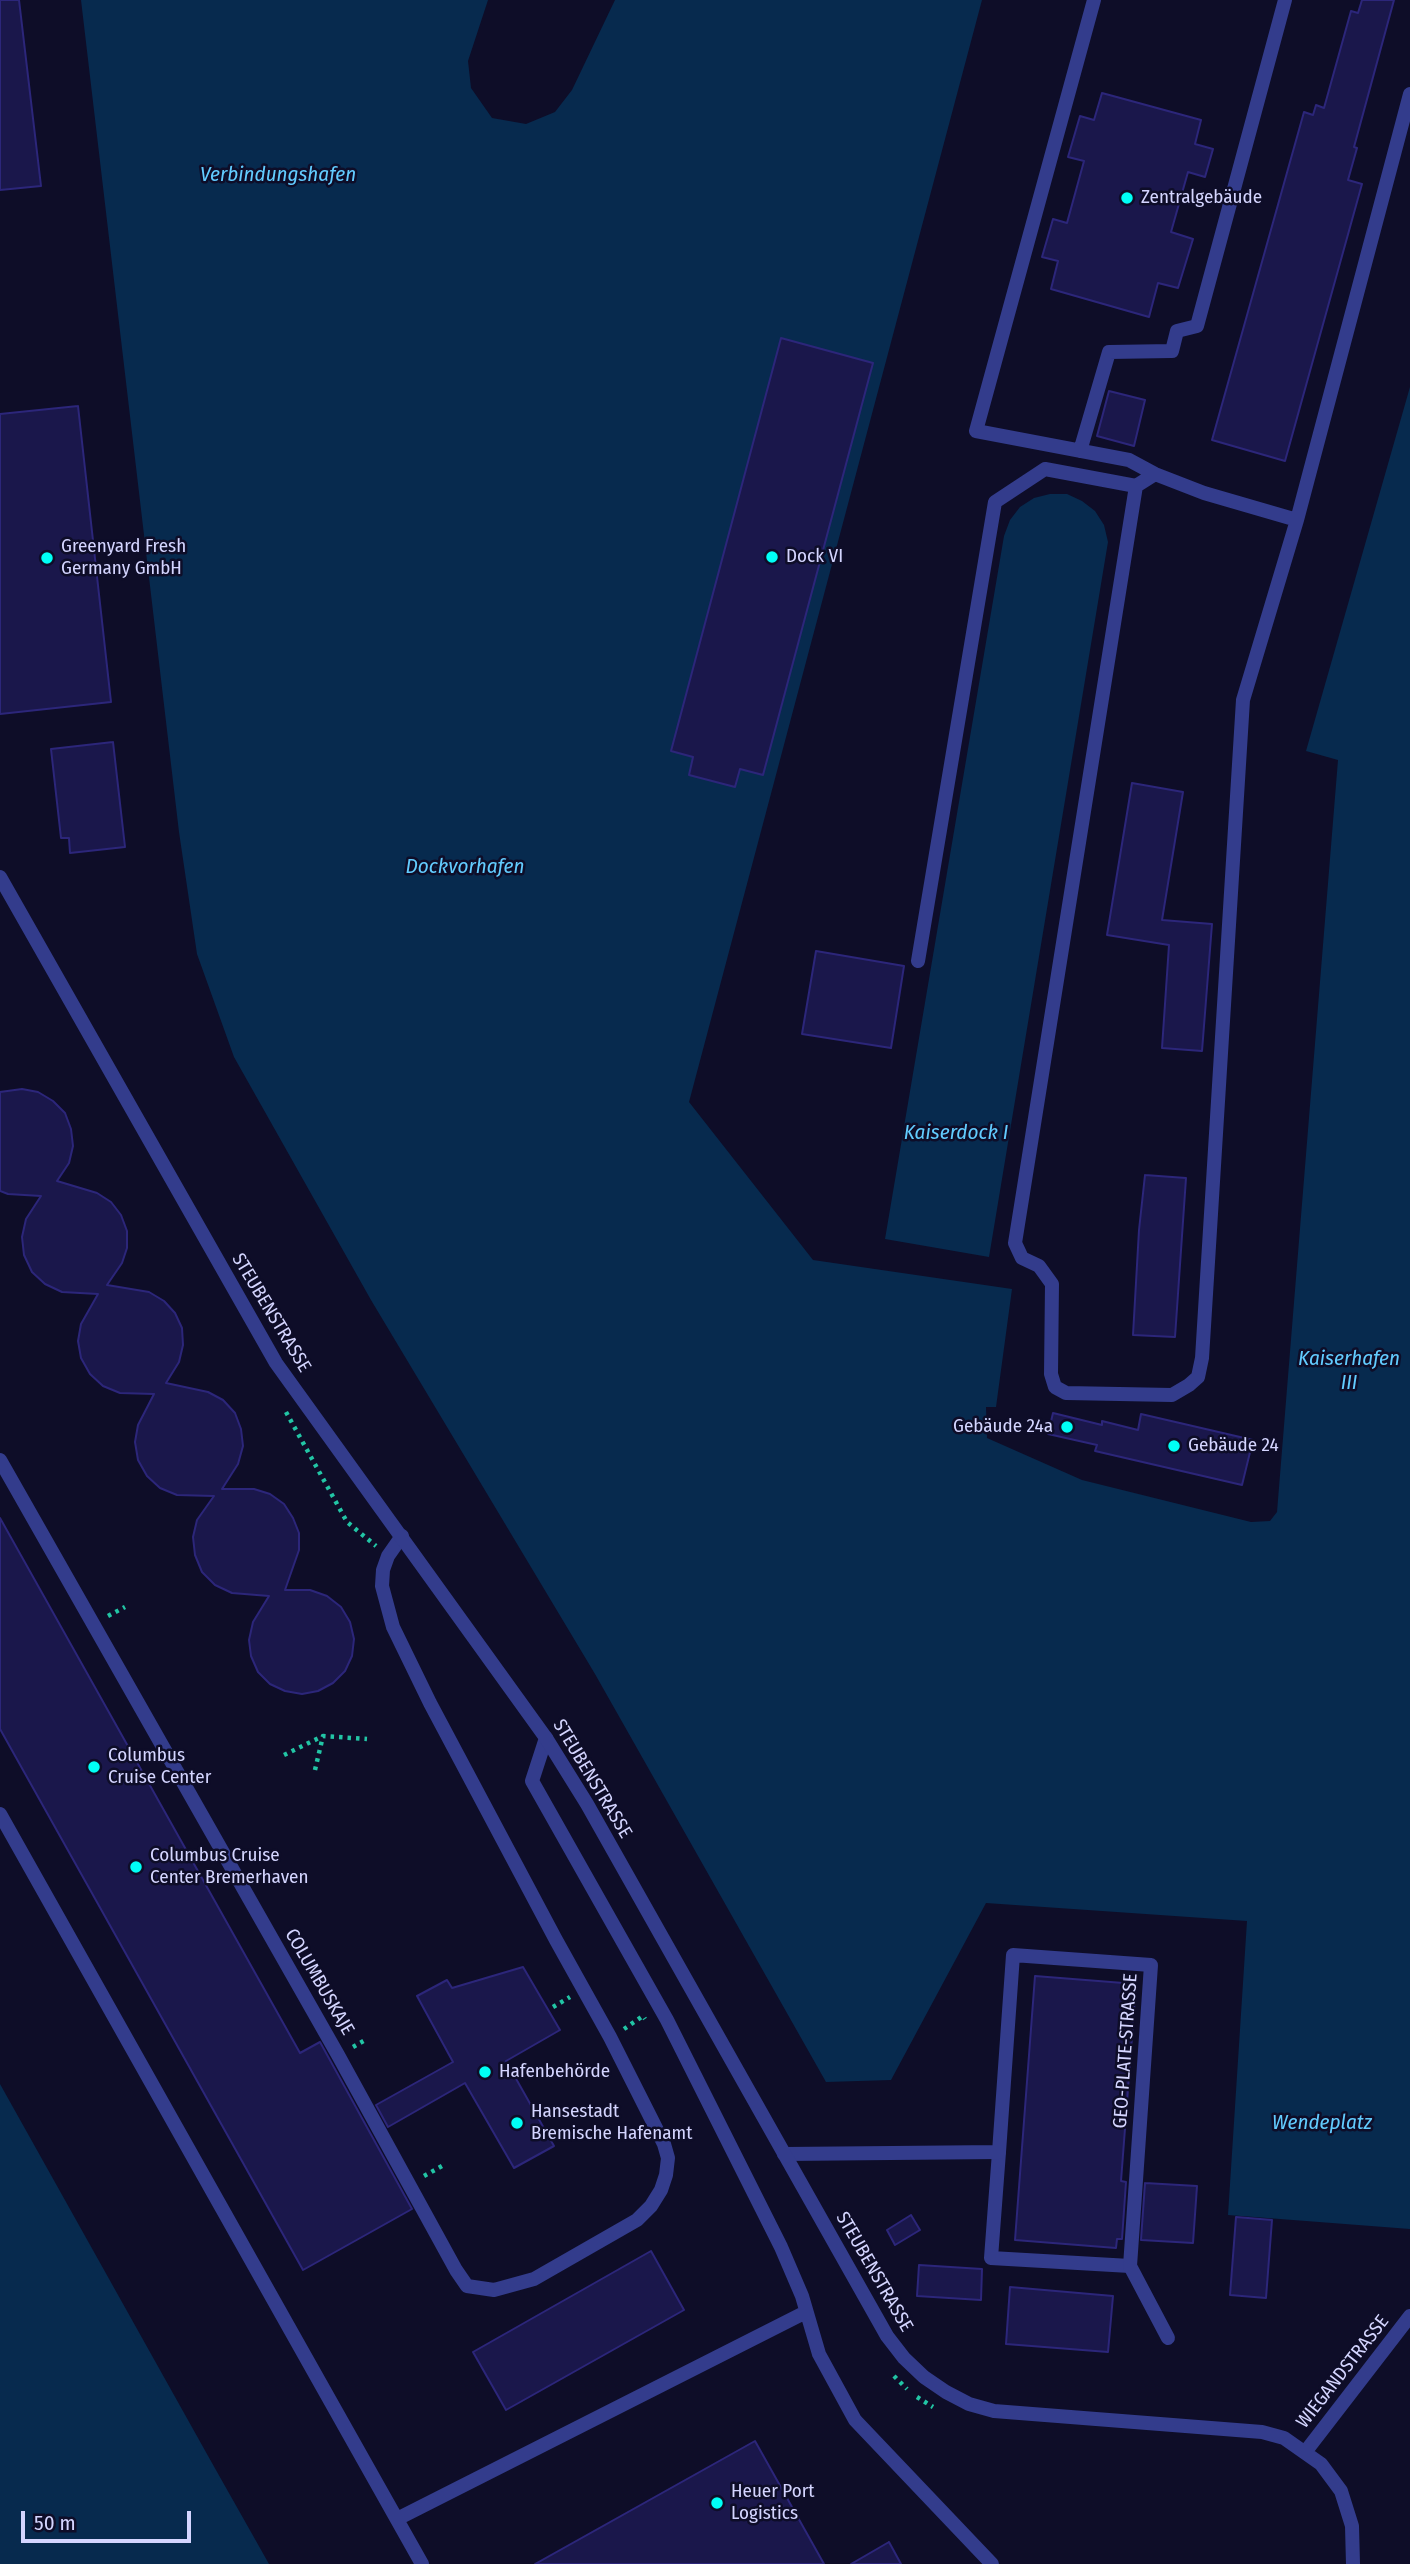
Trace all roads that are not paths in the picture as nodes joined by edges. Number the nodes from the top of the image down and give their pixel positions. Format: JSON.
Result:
{"nodes":[{"id":1,"x":1094,"y":0,"type":"edge"},
{"id":2,"x":1285,"y":0,"type":"edge"},
{"id":3,"x":1410,"y":94,"type":"edge"},
{"id":4,"x":1080,"y":451,"type":"junction"},
{"id":5,"x":1155,"y":474,"type":"junction"},
{"id":6,"x":1136,"y":486,"type":"junction"},
{"id":7,"x":1297,"y":520,"type":"junction"},
{"id":8,"x":0,"y":877,"type":"edge"},
{"id":9,"x":918,"y":961,"type":"dead end"},
{"id":10,"x":0,"y":1460,"type":"edge"},
{"id":11,"x":402,"y":1536,"type":"junction"},
{"id":12,"x":546,"y":1738,"type":"junction"},
{"id":13,"x":0,"y":1814,"type":"edge"},
{"id":14,"x":999,"y":2152,"type":"junction"},
{"id":15,"x":784,"y":2154,"type":"junction"},
{"id":16,"x":1130,"y":2266,"type":"junction"},
{"id":17,"x":806,"y":2312,"type":"junction"},
{"id":18,"x":1410,"y":2316,"type":"edge"},
{"id":19,"x":1168,"y":2338,"type":"dead end"},
{"id":20,"x":1306,"y":2451,"type":"junction"},
{"id":21,"x":397,"y":2519,"type":"junction"},
{"id":22,"x":422,"y":2564,"type":"edge"},
{"id":23,"x":992,"y":2564,"type":"edge"},
{"id":24,"x":1353,"y":2564,"type":"edge"}],
"edges":[{"from":1,"to":4,"type":"street"},
{"from":2,"to":4,"type":"street"},
{"from":3,"to":7,"type":"street"},
{"from":4,"to":5,"type":"street"},
{"from":5,"to":6,"type":"street"},
{"from":5,"to":7,"type":"street"},
{"from":6,"to":7,"type":"street"},
{"from":6,"to":9,"type":"street"},
{"from":8,"to":11,"type":"street","name":"STEUBENSTRASSE"},
{"from":10,"to":11,"type":"street","name":"COLUMBUSKAJE"},
{"from":11,"to":12,"type":"street","name":"STEUBENSTRASSE"},
{"from":12,"to":15,"type":"street","name":"STEUBENSTRASSE"},
{"from":12,"to":17,"type":"street"},
{"from":13,"to":21,"type":"street"},
{"from":14,"to":15,"type":"street"},
{"from":14,"to":16,"type":"street","name":"GEO-PLATE-STRASSE"},
{"from":14,"to":16,"type":"street","name":"GEO-PLATE-STRASSE"},
{"from":15,"to":20,"type":"street","name":"STEUBENSTRASSE"},
{"from":16,"to":19,"type":"street"},
{"from":17,"to":21,"type":"street"},
{"from":17,"to":23,"type":"street"},
{"from":18,"to":20,"type":"street","name":"WIEGANDSTRASSE"},
{"from":20,"to":24,"type":"street"},
{"from":21,"to":22,"type":"street"}]}
